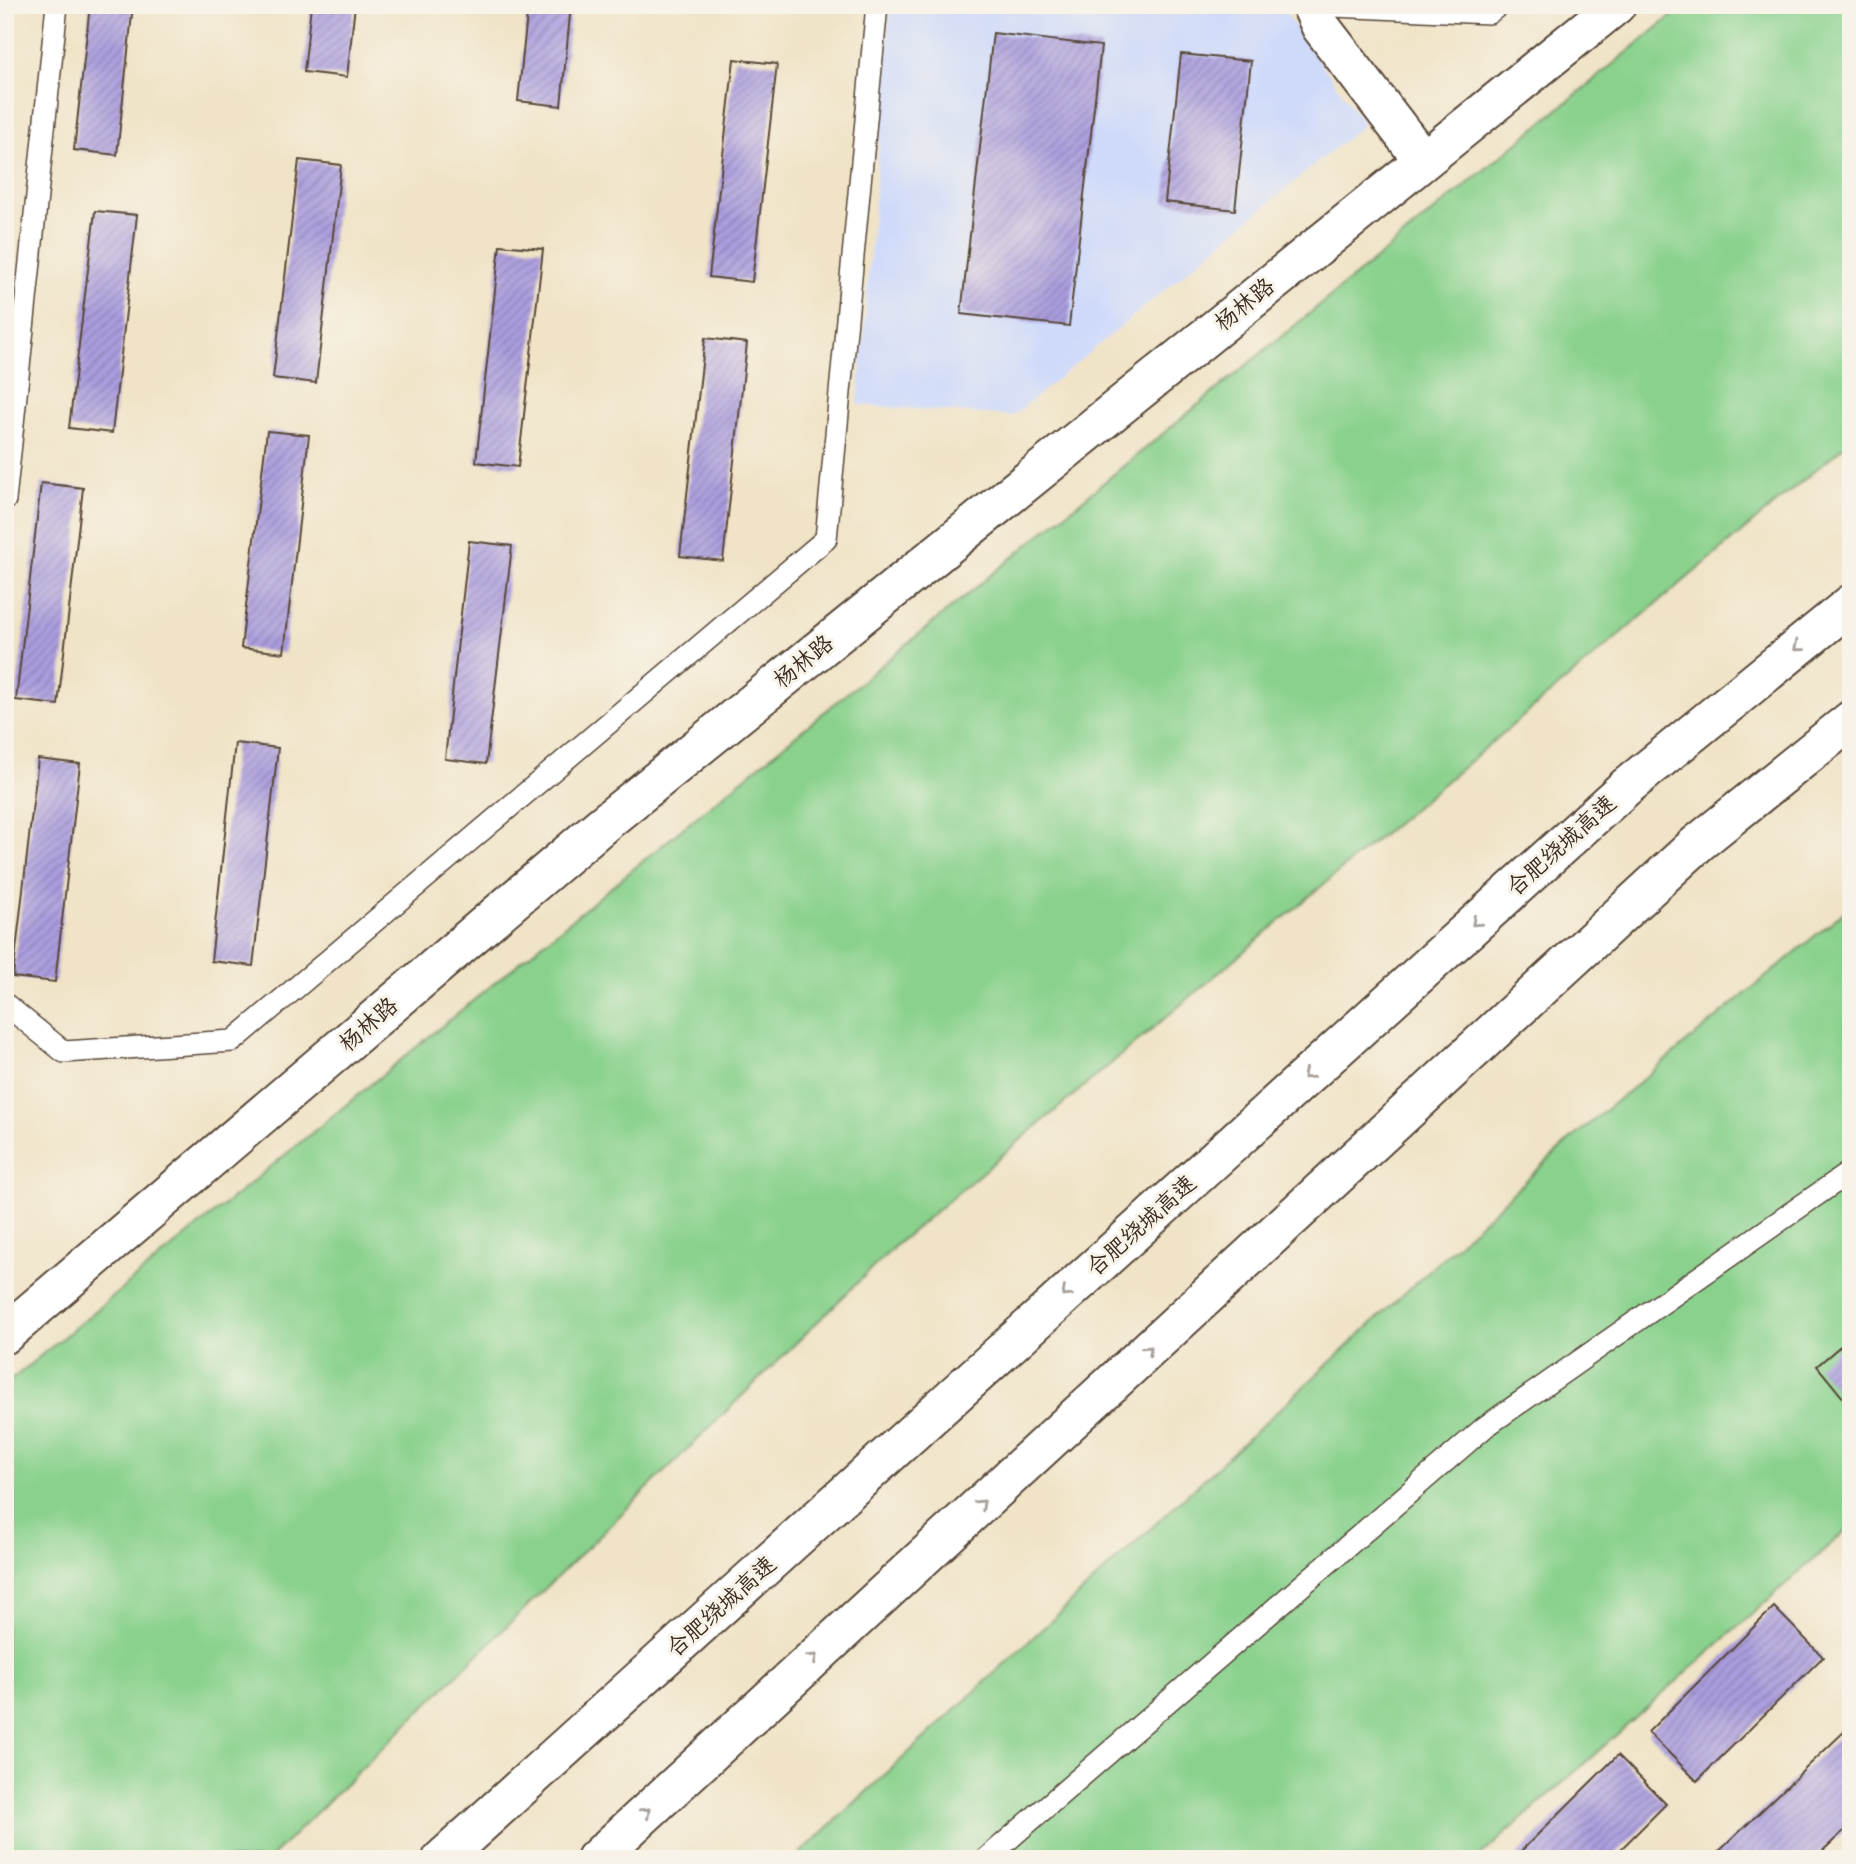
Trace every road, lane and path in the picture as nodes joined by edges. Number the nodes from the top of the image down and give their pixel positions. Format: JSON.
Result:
{"nodes":[{"id":1,"x":57,"y":5,"type":"edge"},
{"id":2,"x":877,"y":5,"type":"edge"},
{"id":3,"x":1311,"y":5,"type":"edge"},
{"id":4,"x":1499,"y":5,"type":"edge"},
{"id":5,"x":1616,"y":5,"type":"edge"},
{"id":6,"x":1423,"y":160,"type":"junction"},
{"id":7,"x":5,"y":500,"type":"edge"},
{"id":8,"x":1851,"y":604,"type":"edge"},
{"id":9,"x":1851,"y":720,"type":"edge"},
{"id":10,"x":5,"y":1004,"type":"edge"},
{"id":11,"x":1851,"y":1171,"type":"edge"},
{"id":12,"x":5,"y":1334,"type":"edge"},
{"id":13,"x":442,"y":1859,"type":"edge"},
{"id":14,"x":596,"y":1859,"type":"edge"},
{"id":15,"x":986,"y":1859,"type":"edge"}],
"edges":[{"from":1,"to":7,"type":"lane"},
{"from":2,"to":10,"type":"lane"},
{"from":3,"to":4,"type":"lane"},
{"from":3,"to":6,"type":"main road"},
{"from":5,"to":6,"type":"main road","name":"杨林路"},
{"from":6,"to":12,"type":"main road","name":"杨林路"},
{"from":8,"to":13,"type":"main road","name":"合肥绕城高速","one_way":true},
{"from":14,"to":9,"type":"main road","one_way":true},
{"from":11,"to":15,"type":"lane"}]}
